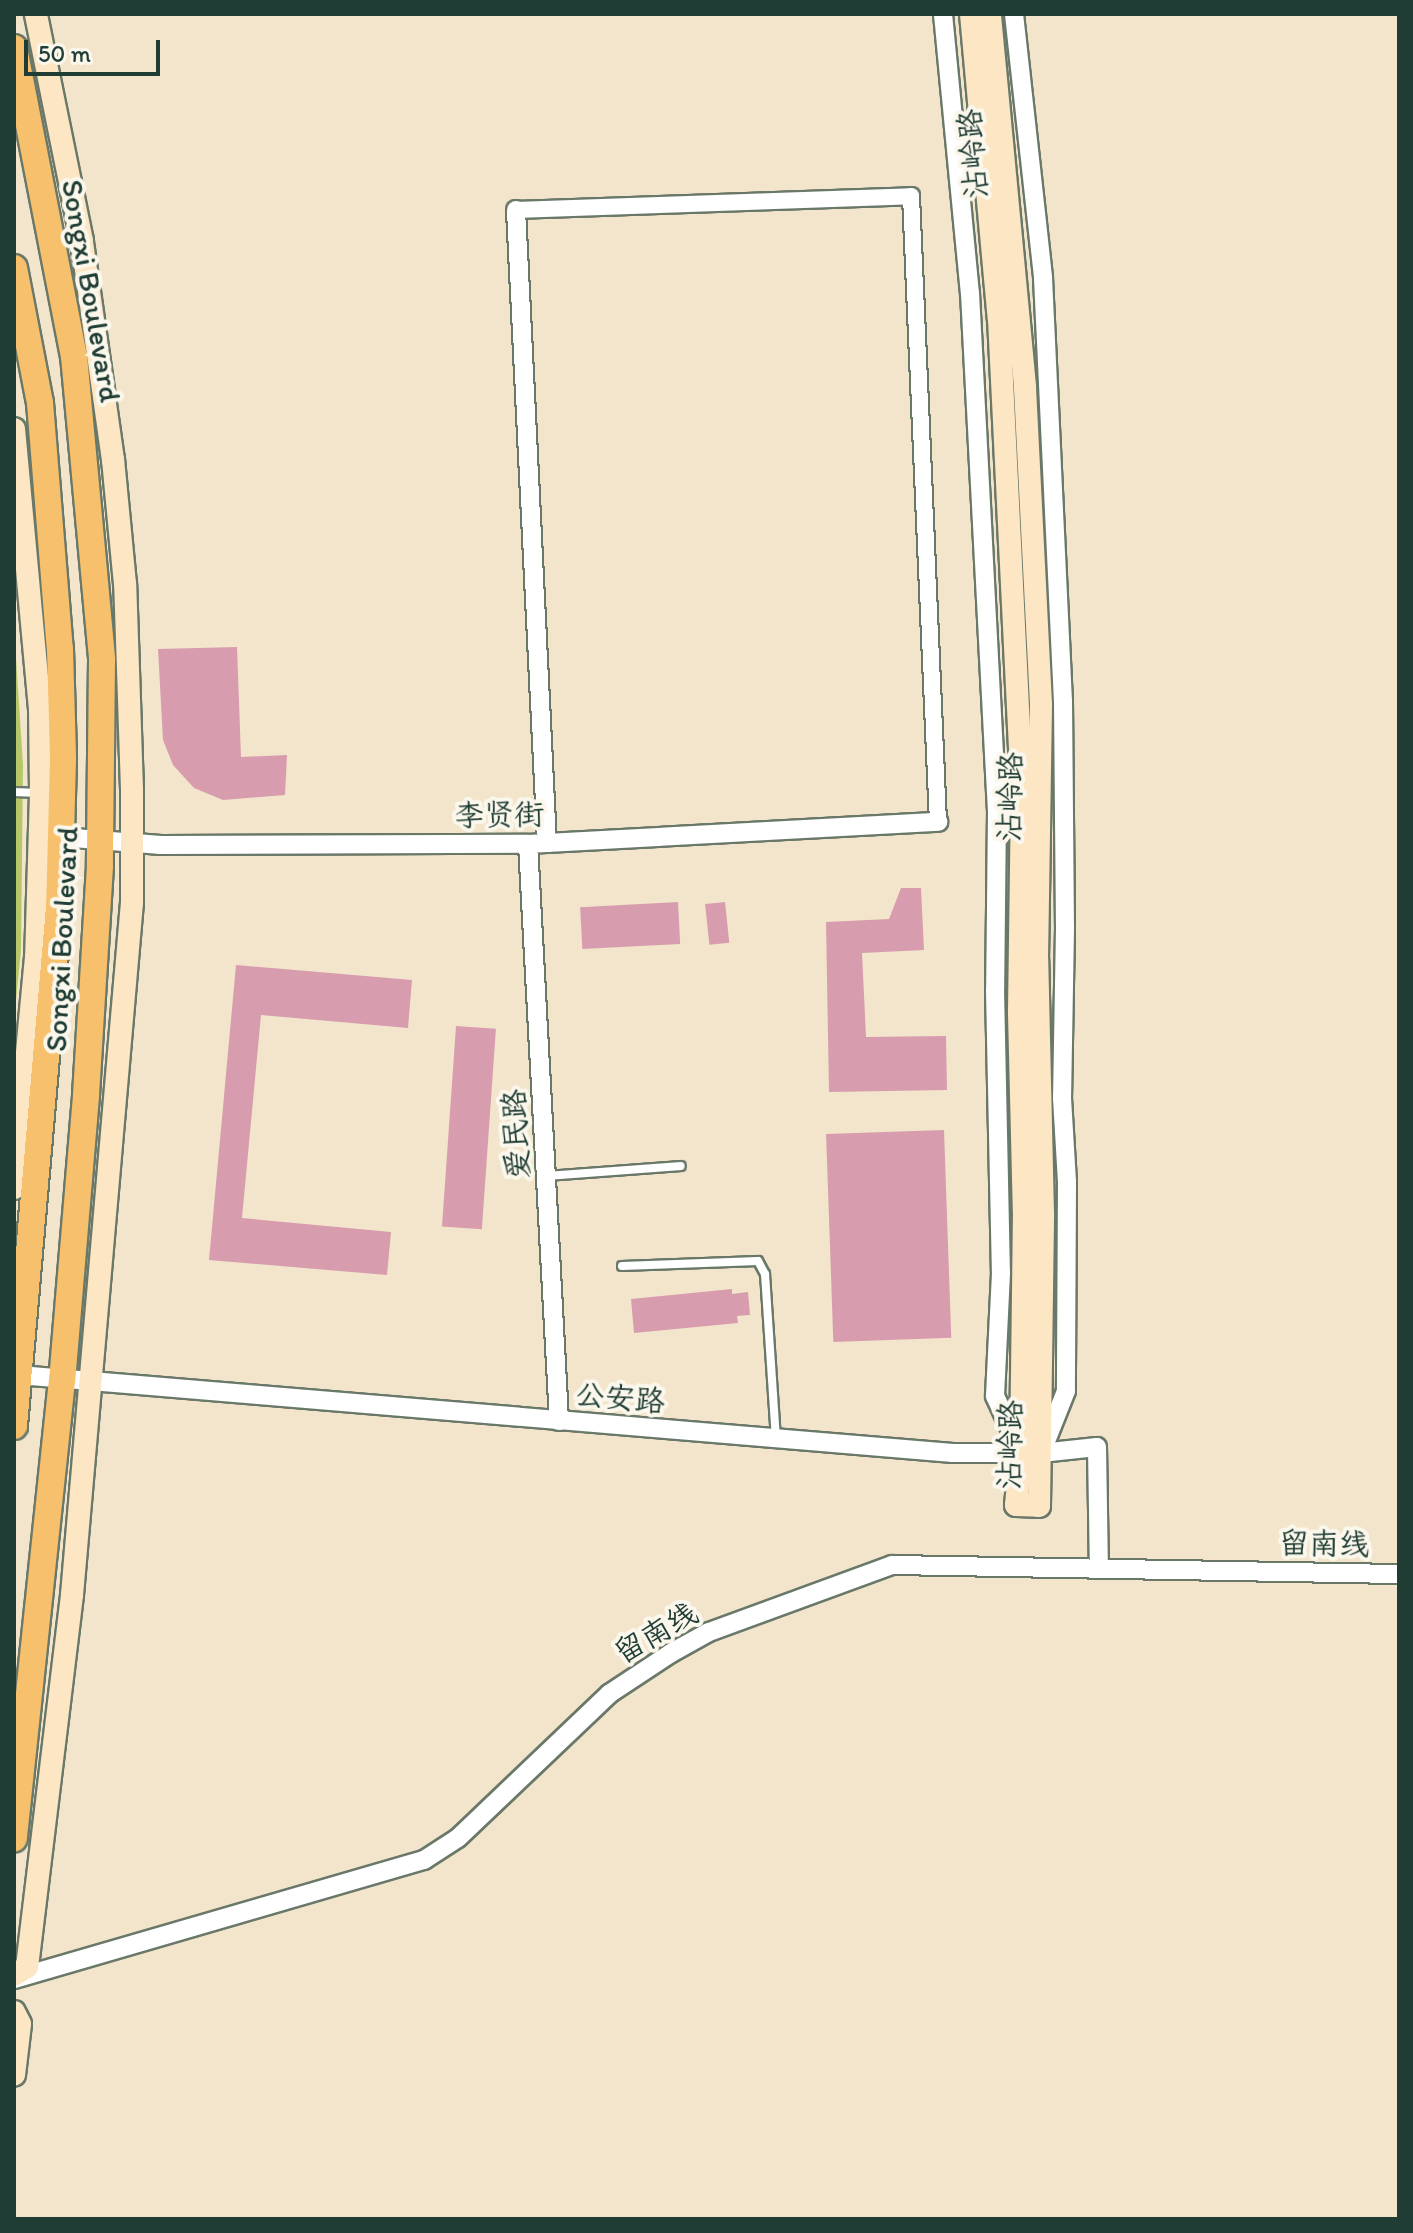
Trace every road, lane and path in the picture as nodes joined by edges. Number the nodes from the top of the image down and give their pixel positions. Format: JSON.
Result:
{"nodes":[{"id":1,"x":36,"y":14,"type":"edge"},
{"id":2,"x":943,"y":14,"type":"edge"},
{"id":3,"x":971,"y":14,"type":"edge"},
{"id":4,"x":990,"y":14,"type":"edge"},
{"id":5,"x":1014,"y":14,"type":"edge"},
{"id":6,"x":14,"y":48,"type":"edge"},
{"id":7,"x":516,"y":210,"type":"joint"},
{"id":8,"x":14,"y":268,"type":"edge"},
{"id":9,"x":14,"y":429,"type":"edge"},
{"id":10,"x":31,"y":554,"type":"edge"},
{"id":11,"x":14,"y":792,"type":"edge"},
{"id":12,"x":41,"y":793,"type":"junction"},
{"id":13,"x":938,"y":822,"type":"joint"},
{"id":14,"x":61,"y":837,"type":"junction"},
{"id":15,"x":101,"y":839,"type":"junction"},
{"id":16,"x":132,"y":842,"type":"junction"},
{"id":17,"x":547,"y":843,"type":"junction"},
{"id":18,"x":528,"y":844,"type":"junction"},
{"id":19,"x":681,"y":1166,"type":"dead end"},
{"id":20,"x":546,"y":1177,"type":"junction"},
{"id":21,"x":14,"y":1188,"type":"edge"},
{"id":22,"x":622,"y":1266,"type":"dead end"},
{"id":23,"x":19,"y":1375,"type":"junction"},
{"id":24,"x":62,"y":1380,"type":"junction"},
{"id":25,"x":90,"y":1383,"type":"junction"},
{"id":26,"x":559,"y":1421,"type":"junction"},
{"id":27,"x":14,"y":1426,"type":"edge"},
{"id":28,"x":777,"y":1439,"type":"junction"},
{"id":29,"x":1031,"y":1453,"type":"junction"},
{"id":30,"x":1099,"y":1568,"type":"junction"},
{"id":31,"x":1399,"y":1574,"type":"edge"},
{"id":32,"x":14,"y":1838,"type":"edge"},
{"id":33,"x":14,"y":1977,"type":"edge"},
{"id":34,"x":14,"y":2012,"type":"edge"},
{"id":35,"x":14,"y":2075,"type":"edge"}],
"edges":[{"from":1,"to":16,"type":"main road"},
{"from":2,"to":29,"type":"street"},
{"from":3,"to":29,"type":"main road","name":"沾岭路"},
{"from":4,"to":29,"type":"main road","name":"沾岭路"},
{"from":5,"to":29,"type":"street"},
{"from":6,"to":15,"type":"highway","name":"Songxi Boulevard"},
{"from":7,"to":13,"type":"street"},
{"from":7,"to":17,"type":"street"},
{"from":8,"to":10,"type":"highway","name":"Songxi Boulevard"},
{"from":9,"to":10,"type":"main road"},
{"from":10,"to":12,"type":"main road"},
{"from":10,"to":14,"type":"highway","name":"Songxi Boulevard"},
{"from":11,"to":12,"type":"lane"},
{"from":12,"to":21,"type":"main road"},
{"from":13,"to":17,"type":"street","name":"李贤街"},
{"from":14,"to":15,"type":"street","name":"李贤街"},
{"from":14,"to":23,"type":"highway","name":"Songxi Boulevard"},
{"from":15,"to":16,"type":"street","name":"李贤街"},
{"from":15,"to":24,"type":"highway","name":"Songxi Boulevard"},
{"from":16,"to":18,"type":"street","name":"李贤街"},
{"from":16,"to":25,"type":"main road"},
{"from":17,"to":18,"type":"street","name":"李贤街"},
{"from":18,"to":20,"type":"street","name":"爱民路"},
{"from":19,"to":20,"type":"lane"},
{"from":20,"to":26,"type":"street","name":"爱民路"},
{"from":22,"to":28,"type":"lane"},
{"from":23,"to":24,"type":"street","name":"公安路"},
{"from":23,"to":27,"type":"highway","name":"Songxi Boulevard"},
{"from":24,"to":25,"type":"street","name":"公安路"},
{"from":24,"to":32,"type":"highway","name":"Songxi Boulevard"},
{"from":25,"to":26,"type":"street","name":"公安路"},
{"from":25,"to":33,"type":"main road"},
{"from":26,"to":28,"type":"street","name":"公安路"},
{"from":28,"to":29,"type":"street","name":"公安路"},
{"from":29,"to":30,"type":"street","name":"公安路"},
{"from":30,"to":31,"type":"street","name":"留南线"},
{"from":30,"to":33,"type":"street","name":"留南线"},
{"from":34,"to":35,"type":"main road"}]}
